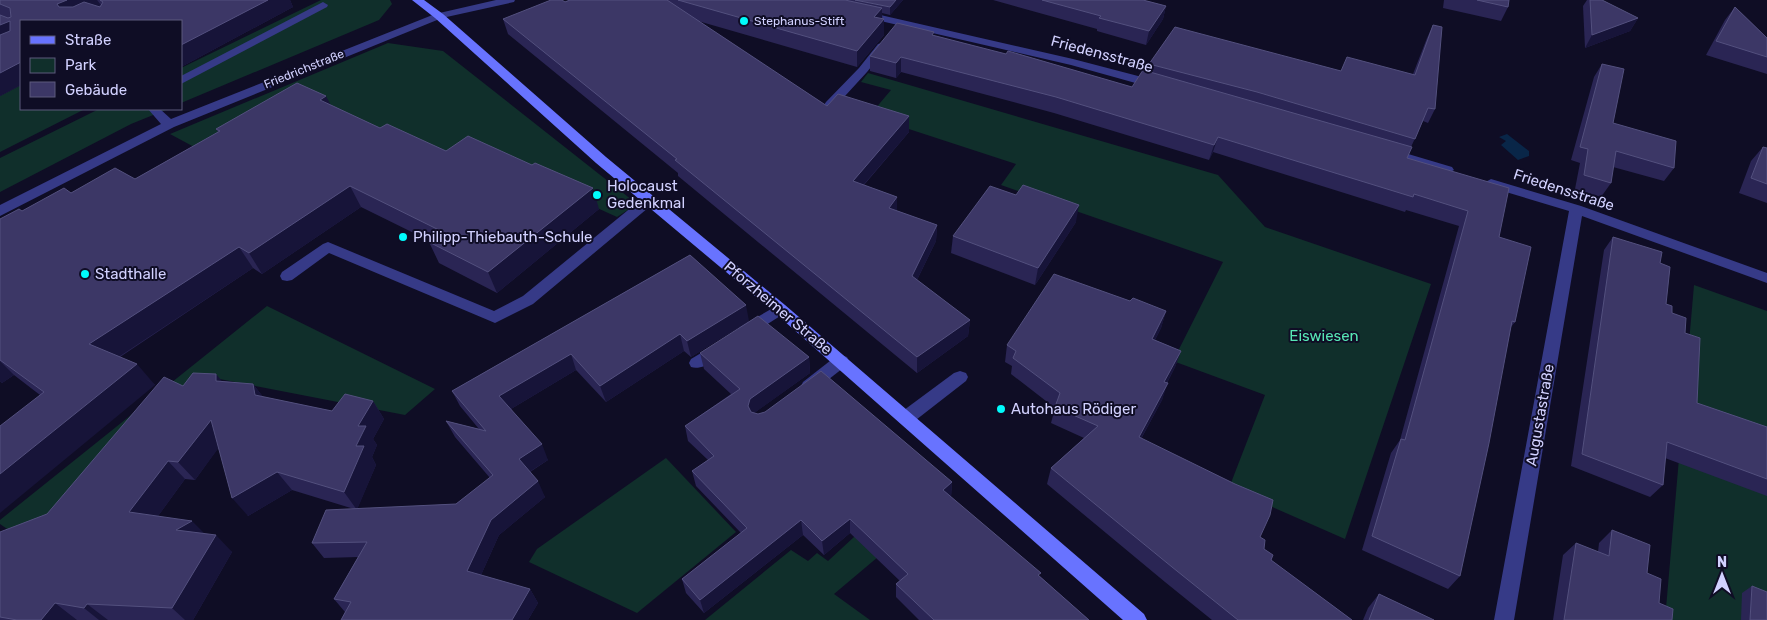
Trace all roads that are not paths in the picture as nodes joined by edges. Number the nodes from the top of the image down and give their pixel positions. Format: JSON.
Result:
{"nodes":[{"id":1,"x":310,"y":0,"type":"edge"},
{"id":2,"x":417,"y":0,"type":"edge"},
{"id":3,"x":508,"y":0,"type":"edge"},
{"id":4,"x":854,"y":12,"type":"edge"},
{"id":5,"x":439,"y":16,"type":"junction"},
{"id":6,"x":902,"y":22,"type":"junction"},
{"id":7,"x":182,"y":80,"type":"edge"},
{"id":8,"x":1166,"y":87,"type":"edge"},
{"id":9,"x":830,"y":105,"type":"edge"},
{"id":10,"x":155,"y":110,"type":"edge"},
{"id":11,"x":170,"y":124,"type":"junction"},
{"id":12,"x":1380,"y":150,"type":"edge"},
{"id":13,"x":1455,"y":172,"type":"edge"},
{"id":14,"x":1483,"y":181,"type":"edge"},
{"id":15,"x":649,"y":200,"type":"junction"},
{"id":16,"x":1576,"y":209,"type":"junction"},
{"id":17,"x":0,"y":211,"type":"edge"},
{"id":18,"x":287,"y":276,"type":"dead end"},
{"id":19,"x":1767,"y":278,"type":"edge"},
{"id":20,"x":780,"y":309,"type":"junction"},
{"id":21,"x":841,"y":361,"type":"junction"},
{"id":22,"x":697,"y":363,"type":"dead end"},
{"id":23,"x":960,"y":377,"type":"dead end"},
{"id":24,"x":798,"y":394,"type":"edge"},
{"id":25,"x":906,"y":418,"type":"junction"},
{"id":26,"x":1137,"y":620,"type":"edge"},
{"id":27,"x":1504,"y":620,"type":"edge"}],
"edges":[{"from":1,"to":7,"type":"street"},
{"from":2,"to":5,"type":"main road","name":"Pforzheimer Straße"},
{"from":3,"to":5,"type":"street","name":"Friedrichstraße"},
{"from":4,"to":6,"type":"street","name":"Friedensstraße"},
{"from":5,"to":11,"type":"street","name":"Friedrichstraße"},
{"from":5,"to":15,"type":"main road","name":"Pforzheimer Straße"},
{"from":6,"to":8,"type":"street","name":"Friedensstraße"},
{"from":6,"to":9,"type":"street"},
{"from":10,"to":11,"type":"street"},
{"from":11,"to":17,"type":"street","name":"Friedrichstraße"},
{"from":12,"to":13,"type":"street"},
{"from":14,"to":16,"type":"street","name":"Friedensstraße"},
{"from":15,"to":18,"type":"street"},
{"from":15,"to":20,"type":"main road","name":"Pforzheimer Straße"},
{"from":16,"to":19,"type":"street","name":"Friedensstraße"},
{"from":16,"to":27,"type":"street","name":"Augustastraße"},
{"from":20,"to":21,"type":"main road","name":"Pforzheimer Straße"},
{"from":20,"to":22,"type":"street"},
{"from":21,"to":24,"type":"street"},
{"from":21,"to":25,"type":"main road","name":"Pforzheimer Straße"},
{"from":23,"to":25,"type":"street"},
{"from":25,"to":26,"type":"main road","name":"Pforzheimer Straße"}]}
